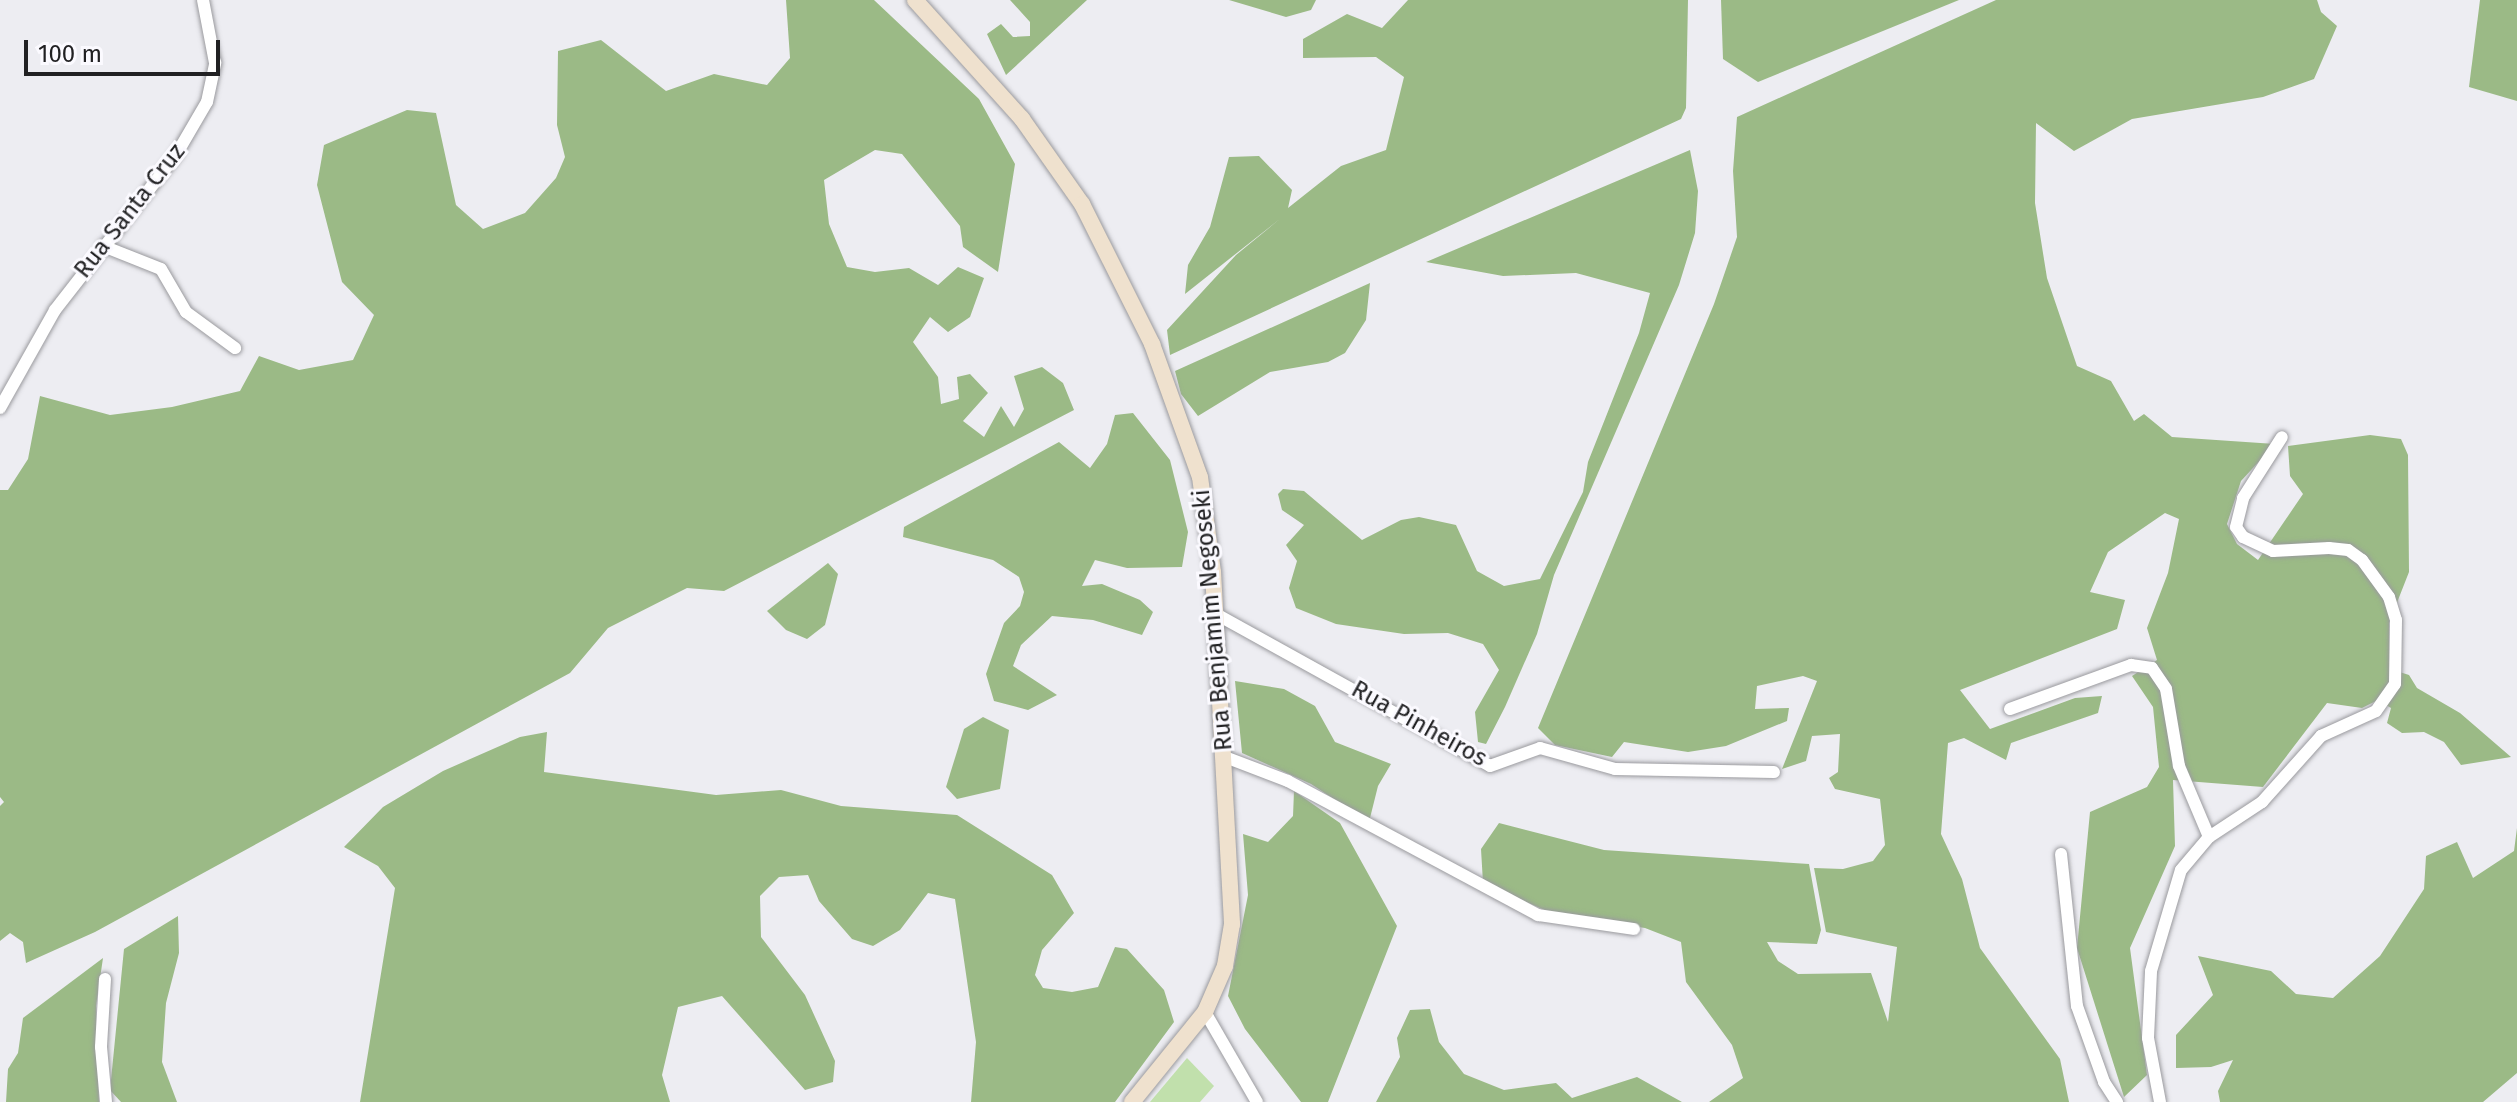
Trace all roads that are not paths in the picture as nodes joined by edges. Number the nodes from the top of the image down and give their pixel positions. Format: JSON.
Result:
{"nodes":[{"id":1,"x":203,"y":0,"type":"edge"},
{"id":2,"x":915,"y":0,"type":"edge"},
{"id":3,"x":103,"y":246,"type":"junction"},
{"id":4,"x":235,"y":348,"type":"dead end"},
{"id":5,"x":0,"y":408,"type":"edge"},
{"id":6,"x":2282,"y":437,"type":"dead end"},
{"id":7,"x":1216,"y":614,"type":"junction"},
{"id":8,"x":2010,"y":709,"type":"dead end"},
{"id":9,"x":1225,"y":757,"type":"junction"},
{"id":10,"x":1774,"y":772,"type":"dead end"},
{"id":11,"x":2209,"y":837,"type":"junction"},
{"id":12,"x":2061,"y":854,"type":"dead end"},
{"id":13,"x":1634,"y":929,"type":"dead end"},
{"id":14,"x":105,"y":979,"type":"dead end"},
{"id":15,"x":1205,"y":1012,"type":"junction"},
{"id":16,"x":106,"y":1102,"type":"edge"},
{"id":17,"x":1132,"y":1102,"type":"edge"},
{"id":18,"x":1257,"y":1102,"type":"edge"},
{"id":19,"x":2117,"y":1102,"type":"edge"},
{"id":20,"x":2160,"y":1102,"type":"edge"}],
"edges":[{"from":1,"to":3,"type":"street","name":"Rua Santa Cruz"},
{"from":2,"to":7,"type":"main road","name":"Rua Benjamim Negoseki"},
{"from":3,"to":4,"type":"street"},
{"from":3,"to":5,"type":"street","name":"Rua Santa Cruz"},
{"from":6,"to":11,"type":"street"},
{"from":7,"to":9,"type":"main road","name":"Rua Benjamim Negoseki"},
{"from":7,"to":10,"type":"street","name":"Rua Pinheiros"},
{"from":8,"to":11,"type":"street"},
{"from":9,"to":13,"type":"street"},
{"from":9,"to":15,"type":"main road","name":"Rua Benjamim Negoseki"},
{"from":11,"to":20,"type":"street"},
{"from":12,"to":19,"type":"street"},
{"from":14,"to":16,"type":"street"},
{"from":15,"to":17,"type":"main road","name":"Rua Benjamim Negoseki"},
{"from":15,"to":18,"type":"street"}]}
